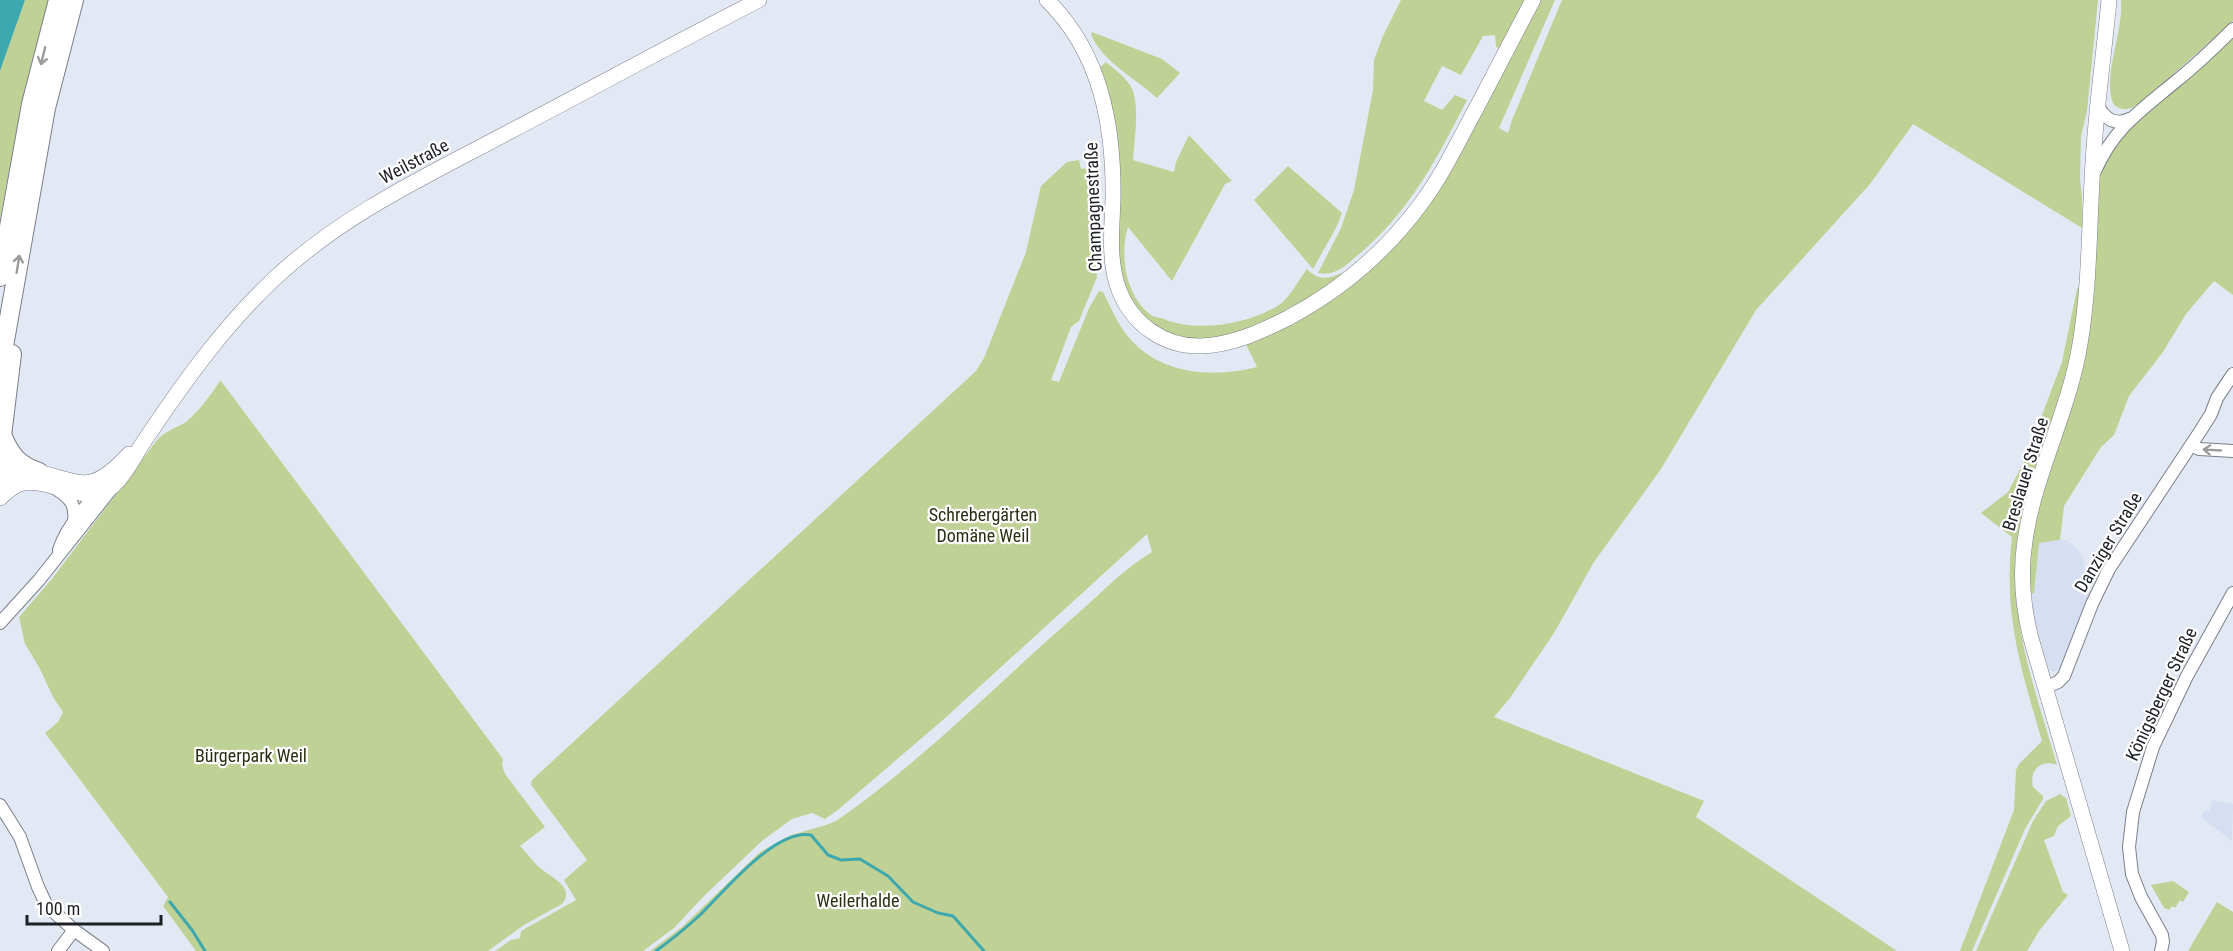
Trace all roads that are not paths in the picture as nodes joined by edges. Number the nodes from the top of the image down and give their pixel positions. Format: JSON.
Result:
{"nodes":[{"id":1,"x":58,"y":0,"type":"edge"},
{"id":2,"x":74,"y":0,"type":"edge"},
{"id":3,"x":759,"y":0,"type":"edge"},
{"id":4,"x":1047,"y":0,"type":"edge"},
{"id":5,"x":1533,"y":0,"type":"edge"},
{"id":6,"x":2109,"y":0,"type":"edge"},
{"id":7,"x":2233,"y":29,"type":"edge"},
{"id":8,"x":2098,"y":106,"type":"junction"},
{"id":9,"x":2129,"y":119,"type":"junction"},
{"id":10,"x":2092,"y":182,"type":"junction"},
{"id":11,"x":7,"y":234,"type":"junction"},
{"id":12,"x":0,"y":256,"type":"edge"},
{"id":13,"x":0,"y":277,"type":"edge"},
{"id":14,"x":9,"y":322,"type":"junction"},
{"id":15,"x":0,"y":369,"type":"edge"},
{"id":16,"x":2233,"y":374,"type":"edge"},
{"id":17,"x":2,"y":434,"type":"junction"},
{"id":18,"x":148,"y":434,"type":"junction"},
{"id":19,"x":2192,"y":445,"type":"junction"},
{"id":20,"x":2233,"y":451,"type":"edge"},
{"id":21,"x":122,"y":461,"type":"junction"},
{"id":22,"x":39,"y":472,"type":"junction"},
{"id":23,"x":82,"y":483,"type":"junction"},
{"id":24,"x":115,"y":484,"type":"junction"},
{"id":25,"x":0,"y":487,"type":"edge"},
{"id":26,"x":55,"y":488,"type":"junction"},
{"id":27,"x":95,"y":495,"type":"junction"},
{"id":28,"x":0,"y":498,"type":"edge"},
{"id":29,"x":91,"y":515,"type":"junction"},
{"id":30,"x":74,"y":523,"type":"junction"},
{"id":31,"x":57,"y":557,"type":"junction"},
{"id":32,"x":2233,"y":593,"type":"edge"},
{"id":33,"x":0,"y":623,"type":"edge"},
{"id":34,"x":2045,"y":688,"type":"junction"},
{"id":35,"x":0,"y":805,"type":"edge"},
{"id":36,"x":74,"y":930,"type":"junction"},
{"id":37,"x":58,"y":951,"type":"edge"},
{"id":38,"x":103,"y":951,"type":"edge"},
{"id":39,"x":2122,"y":951,"type":"edge"},
{"id":40,"x":2161,"y":951,"type":"edge"}],
"edges":[{"from":1,"to":11,"type":"highway","one_way":true},
{"from":14,"to":2,"type":"highway","one_way":true},
{"from":3,"to":18,"type":"main road","name":"Weilstraße"},
{"from":4,"to":5,"type":"main road","name":"Champagnestraße"},
{"from":6,"to":8,"type":"main road","name":"Breslauer Straße"},
{"from":7,"to":9,"type":"street"},
{"from":8,"to":9,"type":"street"},
{"from":8,"to":10,"type":"main road","name":"Breslauer Straße"},
{"from":9,"to":10,"type":"street"},
{"from":10,"to":34,"type":"main road","name":"Breslauer Straße"},
{"from":11,"to":12,"type":"highway"},
{"from":11,"to":13,"type":"highway"},
{"from":14,"to":15,"type":"highway"},
{"from":14,"to":17,"type":"highway"},
{"from":16,"to":19,"type":"street","name":"Danziger Straße"},
{"from":17,"to":22,"type":"highway"},
{"from":17,"to":25,"type":"highway"},
{"from":18,"to":21,"type":"main road","name":"Weilstraße"},
{"from":18,"to":24,"type":"main road","name":"Weilstraße"},
{"from":20,"to":19,"type":"street","one_way":true},
{"from":19,"to":34,"type":"street","name":"Danziger Straße"},
{"from":21,"to":23,"type":"main road"},
{"from":21,"to":27,"type":"street","name":"Weilstraße"},
{"from":22,"to":23,"type":"main road"},
{"from":22,"to":25,"type":"main road"},
{"from":23,"to":27,"type":"street"},
{"from":24,"to":27,"type":"main road"},
{"from":24,"to":29,"type":"street","name":"Weilstraße"},
{"from":26,"to":27,"type":"main road"},
{"from":26,"to":28,"type":"main road"},
{"from":26,"to":30,"type":"street"},
{"from":27,"to":29,"type":"street"},
{"from":27,"to":30,"type":"street","name":"Weilstraße"},
{"from":29,"to":31,"type":"street","name":"Weilstraße"},
{"from":30,"to":31,"type":"street","name":"Weilstraße"},
{"from":31,"to":33,"type":"street","name":"Weilstraße"},
{"from":32,"to":40,"type":"street","name":"Königsberger Straße"},
{"from":34,"to":39,"type":"main road","name":"Breslauer Straße"},
{"from":35,"to":36,"type":"street"},
{"from":36,"to":37,"type":"street"},
{"from":36,"to":38,"type":"street"}]}
